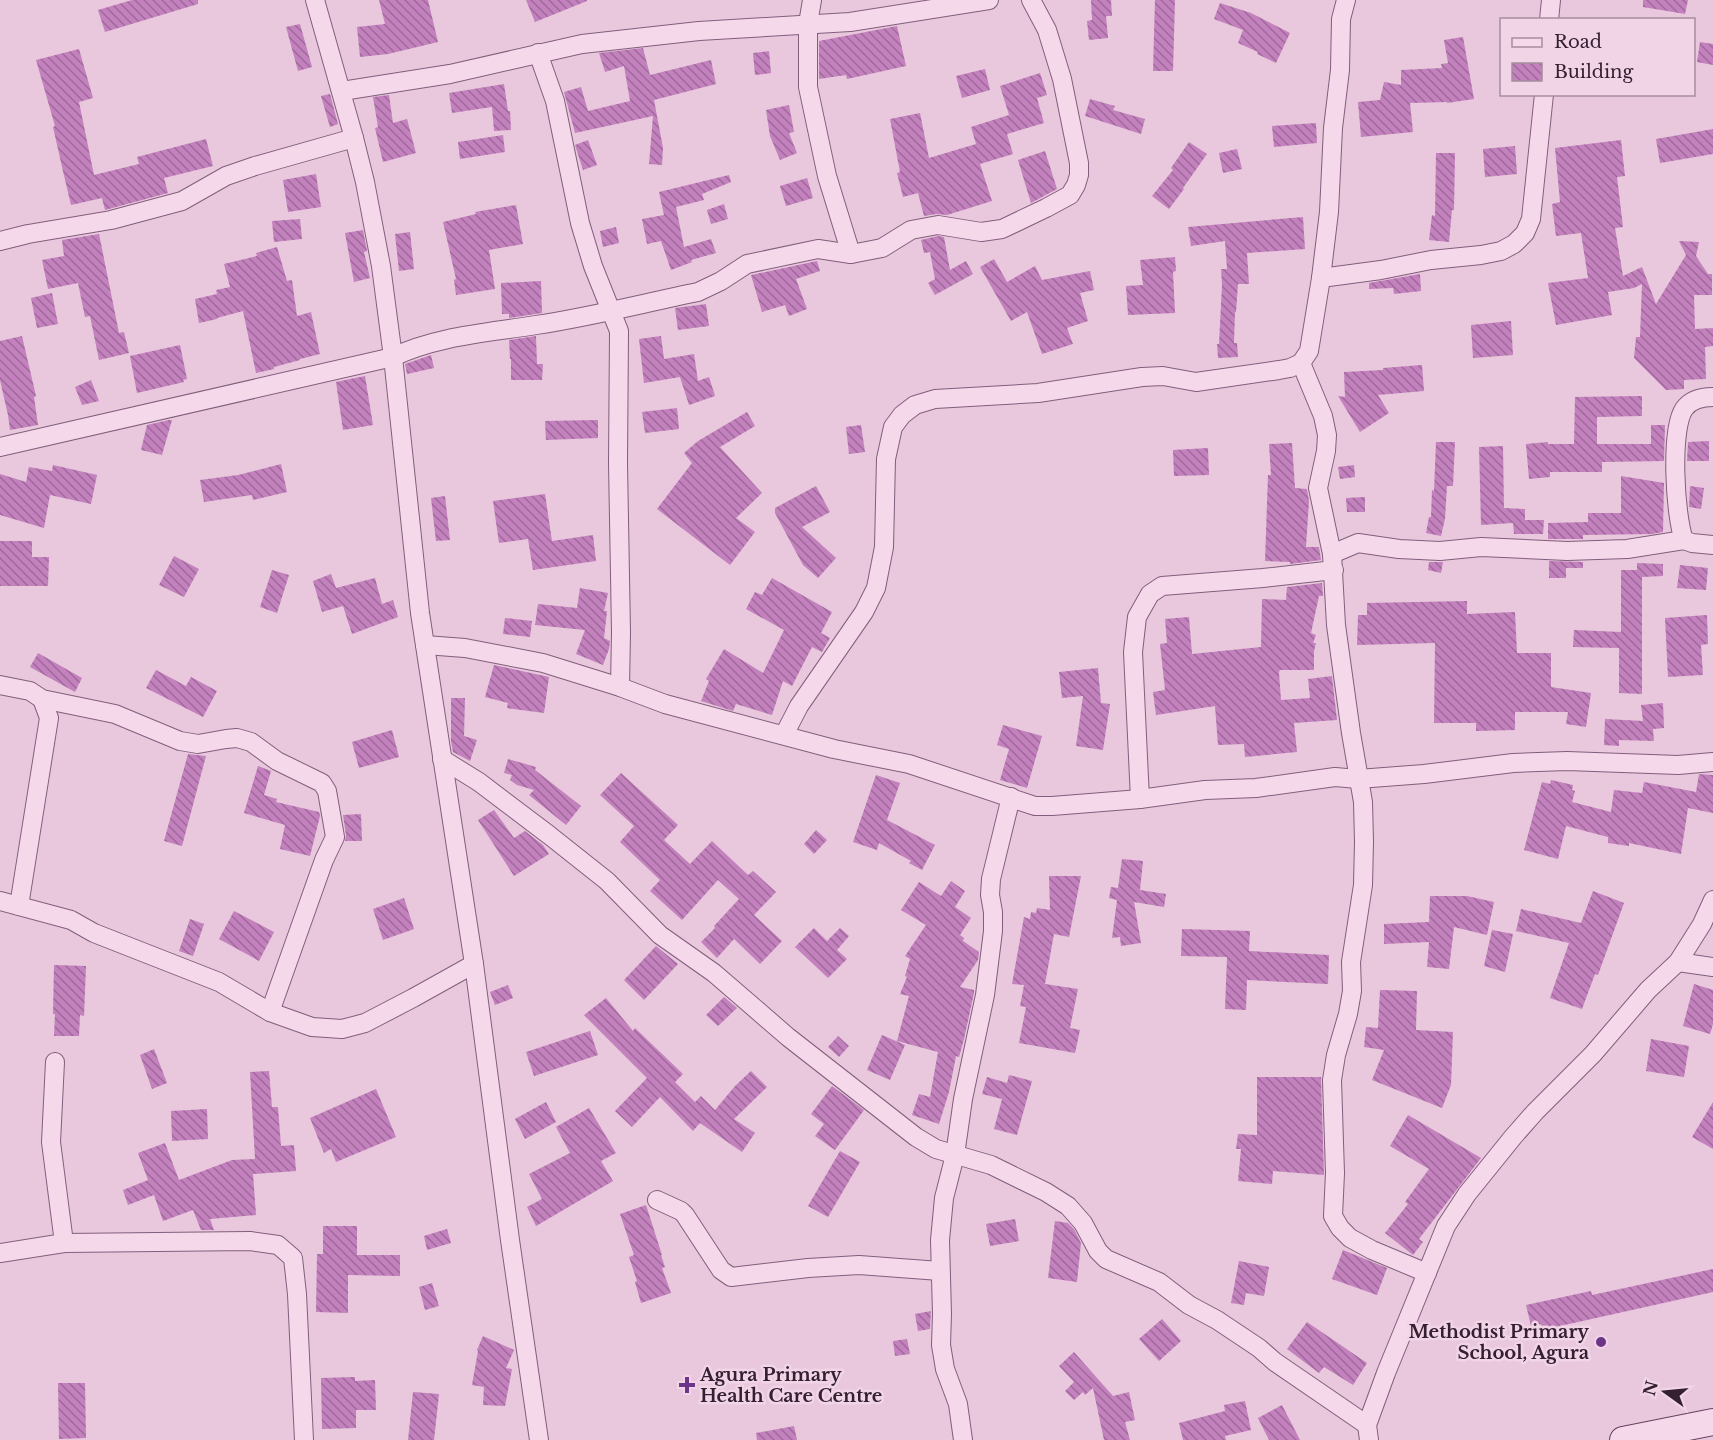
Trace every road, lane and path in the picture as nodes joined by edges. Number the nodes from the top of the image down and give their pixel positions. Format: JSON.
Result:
{"nodes":[{"id":1,"x":315,"y":0,"type":"edge"},
{"id":2,"x":812,"y":0,"type":"edge"},
{"id":3,"x":989,"y":0,"type":"edge"},
{"id":4,"x":1031,"y":0,"type":"edge"},
{"id":5,"x":1346,"y":0,"type":"edge"},
{"id":6,"x":1551,"y":0,"type":"edge"},
{"id":7,"x":1549,"y":18,"type":"edge"},
{"id":8,"x":808,"y":24,"type":"junction"},
{"id":9,"x":538,"y":52,"type":"junction"},
{"id":10,"x":342,"y":91,"type":"junction"},
{"id":11,"x":1544,"y":96,"type":"edge"},
{"id":12,"x":354,"y":138,"type":"junction"},
{"id":13,"x":0,"y":241,"type":"edge"},
{"id":14,"x":851,"y":254,"type":"junction"},
{"id":15,"x":1321,"y":278,"type":"junction"},
{"id":16,"x":611,"y":311,"type":"junction"},
{"id":17,"x":393,"y":357,"type":"junction"},
{"id":18,"x":1301,"y":363,"type":"junction"},
{"id":19,"x":1713,"y":397,"type":"edge"},
{"id":20,"x":0,"y":447,"type":"edge"},
{"id":21,"x":1684,"y":540,"type":"junction"},
{"id":22,"x":1713,"y":545,"type":"edge"},
{"id":23,"x":1333,"y":562,"type":"junction"},
{"id":24,"x":425,"y":645,"type":"junction"},
{"id":25,"x":0,"y":686,"type":"edge"},
{"id":26,"x":620,"y":687,"type":"junction"},
{"id":27,"x":42,"y":699,"type":"junction"},
{"id":28,"x":783,"y":735,"type":"junction"},
{"id":29,"x":442,"y":759,"type":"junction"},
{"id":30,"x":1713,"y":762,"type":"edge"},
{"id":31,"x":1358,"y":779,"type":"junction"},
{"id":32,"x":1011,"y":797,"type":"junction"},
{"id":33,"x":1140,"y":799,"type":"junction"},
{"id":34,"x":1713,"y":900,"type":"edge"},
{"id":35,"x":0,"y":901,"type":"edge"},
{"id":36,"x":19,"y":906,"type":"junction"},
{"id":37,"x":1678,"y":962,"type":"junction"},
{"id":38,"x":474,"y":964,"type":"junction"},
{"id":39,"x":1713,"y":967,"type":"edge"},
{"id":40,"x":270,"y":1012,"type":"junction"},
{"id":41,"x":55,"y":1062,"type":"dead end"},
{"id":42,"x":955,"y":1155,"type":"junction"},
{"id":43,"x":657,"y":1200,"type":"dead end"},
{"id":44,"x":64,"y":1243,"type":"junction"},
{"id":45,"x":0,"y":1253,"type":"edge"},
{"id":46,"x":940,"y":1271,"type":"junction"},
{"id":47,"x":1427,"y":1273,"type":"junction"},
{"id":48,"x":1713,"y":1422,"type":"edge"},
{"id":49,"x":1368,"y":1433,"type":"edge"},
{"id":50,"x":304,"y":1440,"type":"edge"},
{"id":51,"x":539,"y":1440,"type":"edge"},
{"id":52,"x":963,"y":1440,"type":"edge"},
{"id":53,"x":1623,"y":1440,"type":"edge"}],
"edges":[{"from":1,"to":10,"type":"street"},
{"from":2,"to":8,"type":"street"},
{"from":3,"to":8,"type":"street"},
{"from":4,"to":14,"type":"street"},
{"from":5,"to":15,"type":"street"},
{"from":6,"to":7,"type":"street"},
{"from":8,"to":9,"type":"street"},
{"from":8,"to":14,"type":"street"},
{"from":9,"to":10,"type":"street"},
{"from":9,"to":16,"type":"street"},
{"from":10,"to":12,"type":"street"},
{"from":11,"to":15,"type":"street"},
{"from":12,"to":13,"type":"street"},
{"from":12,"to":17,"type":"street"},
{"from":14,"to":16,"type":"street"},
{"from":15,"to":18,"type":"street"},
{"from":16,"to":17,"type":"street"},
{"from":16,"to":26,"type":"street"},
{"from":17,"to":20,"type":"street"},
{"from":17,"to":24,"type":"street"},
{"from":18,"to":23,"type":"street"},
{"from":18,"to":28,"type":"street"},
{"from":19,"to":21,"type":"street"},
{"from":21,"to":22,"type":"street"},
{"from":21,"to":23,"type":"street"},
{"from":23,"to":31,"type":"street"},
{"from":23,"to":33,"type":"street"},
{"from":24,"to":26,"type":"street"},
{"from":24,"to":29,"type":"street"},
{"from":25,"to":27,"type":"street"},
{"from":26,"to":28,"type":"street"},
{"from":27,"to":36,"type":"street"},
{"from":27,"to":40,"type":"street"},
{"from":28,"to":32,"type":"street"},
{"from":29,"to":38,"type":"street"},
{"from":29,"to":42,"type":"street"},
{"from":30,"to":31,"type":"street"},
{"from":31,"to":33,"type":"street"},
{"from":31,"to":47,"type":"street"},
{"from":32,"to":33,"type":"street"},
{"from":32,"to":42,"type":"street"},
{"from":34,"to":37,"type":"street"},
{"from":35,"to":36,"type":"street"},
{"from":36,"to":40,"type":"street"},
{"from":37,"to":39,"type":"street"},
{"from":37,"to":47,"type":"street"},
{"from":38,"to":40,"type":"street"},
{"from":38,"to":51,"type":"street"},
{"from":41,"to":44,"type":"street"},
{"from":42,"to":46,"type":"street"},
{"from":42,"to":49,"type":"street"},
{"from":43,"to":46,"type":"street"},
{"from":44,"to":45,"type":"street"},
{"from":44,"to":50,"type":"street"},
{"from":46,"to":52,"type":"street"},
{"from":47,"to":49,"type":"street"},
{"from":48,"to":53,"type":"street"}]}
